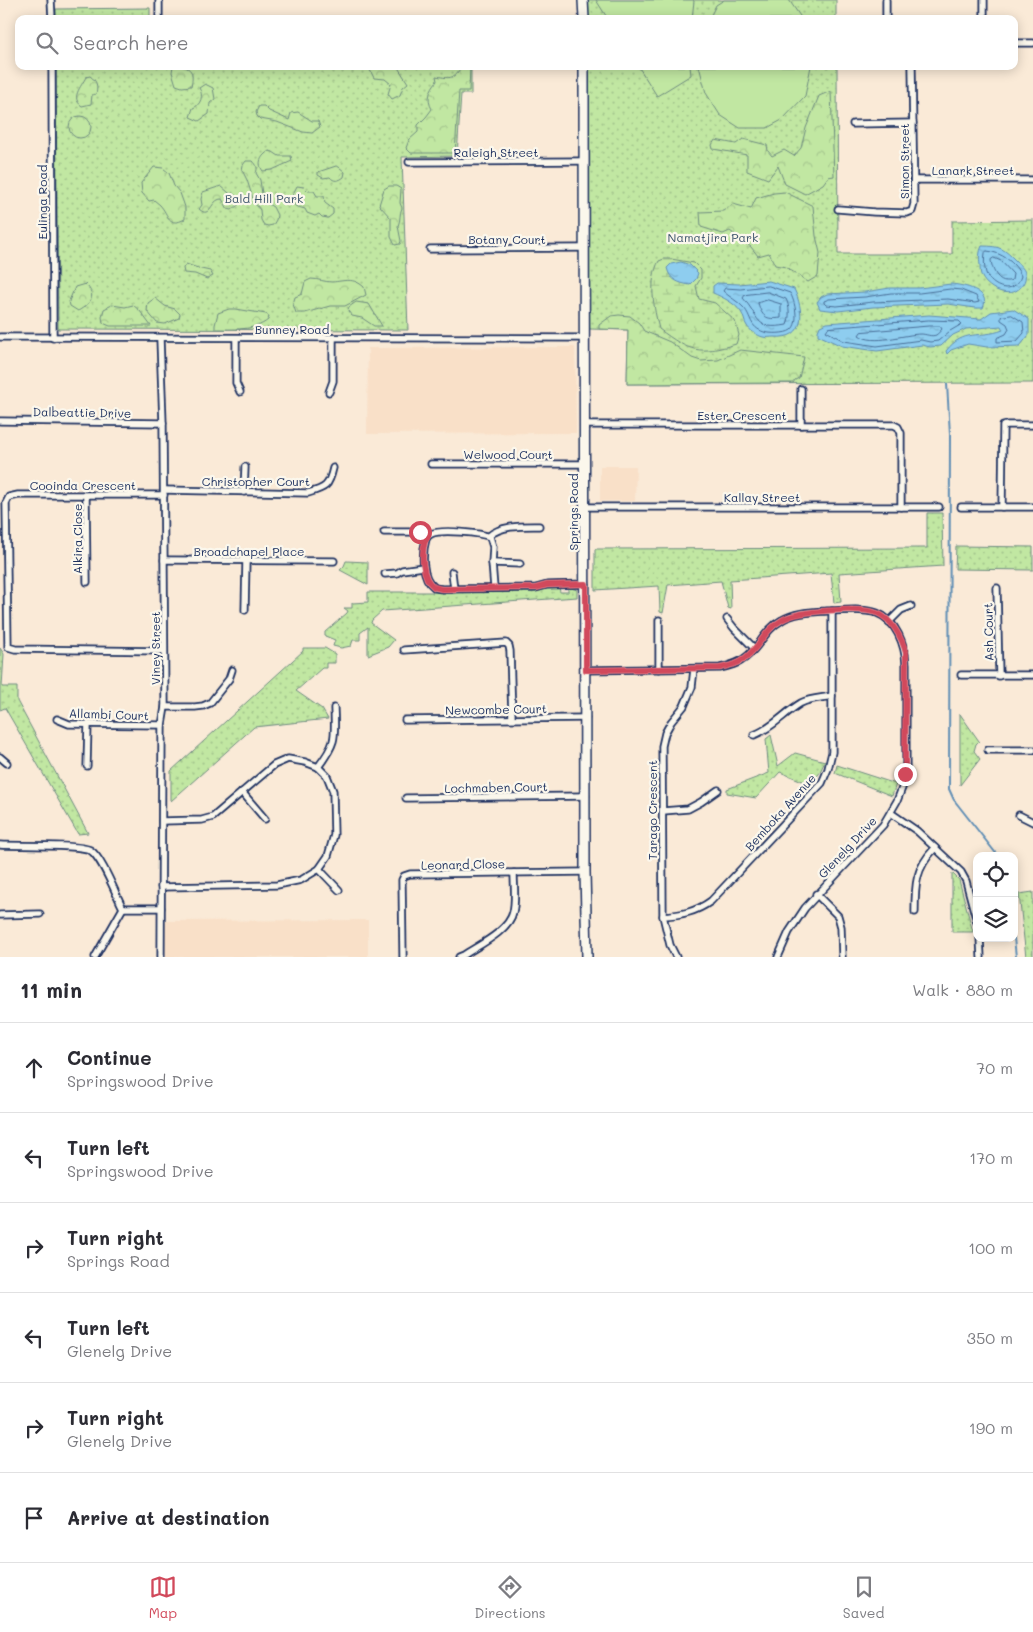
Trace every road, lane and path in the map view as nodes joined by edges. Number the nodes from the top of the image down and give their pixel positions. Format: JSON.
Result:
{"nodes":[{"id":1,"x":51,"y":0,"type":"edge"},
{"id":2,"x":158,"y":0,"type":"edge"},
{"id":3,"x":583,"y":0,"type":"edge"},
{"id":4,"x":886,"y":0,"type":"edge"},
{"id":5,"x":984,"y":0,"type":"edge"},
{"id":6,"x":52,"y":15,"type":"edge"},
{"id":7,"x":159,"y":15,"type":"edge"},
{"id":8,"x":584,"y":15,"type":"edge"},
{"id":9,"x":886,"y":15,"type":"edge"},
{"id":10,"x":984,"y":15,"type":"edge"},
{"id":11,"x":1018,"y":43,"type":"edge"},
{"id":12,"x":1033,"y":43,"type":"edge"},
{"id":13,"x":52,"y":70,"type":"edge"},
{"id":14,"x":584,"y":70,"type":"edge"},
{"id":15,"x":912,"y":70,"type":"edge"},
{"id":16,"x":853,"y":124,"type":"dead end"},
{"id":17,"x":913,"y":124,"type":"junction"},
{"id":18,"x":584,"y":161,"type":"junction"},
{"id":19,"x":409,"y":162,"type":"dead end"},
{"id":20,"x":914,"y":180,"type":"junction"},
{"id":21,"x":1033,"y":180,"type":"edge"},
{"id":22,"x":838,"y":209,"type":"dead end"},
{"id":23,"x":584,"y":248,"type":"junction"},
{"id":24,"x":430,"y":249,"type":"dead end"},
{"id":25,"x":0,"y":337,"type":"edge"},
{"id":26,"x":53,"y":338,"type":"junction"},
{"id":27,"x":160,"y":338,"type":"junction"},
{"id":28,"x":333,"y":338,"type":"junction"},
{"id":29,"x":584,"y":338,"type":"junction"},
{"id":30,"x":236,"y":339,"type":"junction"},
{"id":31,"x":801,"y":389,"type":"dead end"},
{"id":32,"x":240,"y":392,"type":"dead end"},
{"id":33,"x":329,"y":392,"type":"dead end"},
{"id":34,"x":0,"y":421,"type":"edge"},
{"id":35,"x":163,"y":423,"type":"junction"},
{"id":36,"x":585,"y":425,"type":"junction"},
{"id":37,"x":801,"y":425,"type":"junction"},
{"id":38,"x":1033,"y":425,"type":"edge"},
{"id":39,"x":431,"y":464,"type":"dead end"},
{"id":40,"x":585,"y":464,"type":"junction"},
{"id":41,"x":245,"y":467,"type":"dead end"},
{"id":42,"x":333,"y":468,"type":"dead end"},
{"id":43,"x":164,"y":492,"type":"junction"},
{"id":44,"x":244,"y":492,"type":"junction"},
{"id":45,"x":86,"y":496,"type":"junction"},
{"id":46,"x":901,"y":507,"type":"junction"},
{"id":47,"x":939,"y":507,"type":"dead end"},
{"id":48,"x":961,"y":507,"type":"dead end"},
{"id":49,"x":1002,"y":507,"type":"junction"},
{"id":50,"x":1033,"y":507,"type":"edge"},
{"id":51,"x":585,"y":508,"type":"junction"},
{"id":52,"x":539,"y":526,"type":"dead end"},
{"id":53,"x":384,"y":532,"type":"dead end"},
{"id":54,"x":489,"y":536,"type":"junction"},
{"id":55,"x":426,"y":539,"type":"junction"},
{"id":56,"x":164,"y":560,"type":"junction"},
{"id":57,"x":246,"y":561,"type":"junction"},
{"id":58,"x":334,"y":561,"type":"dead end"},
{"id":59,"x":492,"y":564,"type":"junction"},
{"id":60,"x":520,"y":564,"type":"dead end"},
{"id":61,"x":423,"y":567,"type":"junction"},
{"id":62,"x":452,"y":572,"type":"dead end"},
{"id":63,"x":385,"y":574,"type":"dead end"},
{"id":64,"x":87,"y":582,"type":"dead end"},
{"id":65,"x":586,"y":584,"type":"junction"},
{"id":66,"x":494,"y":588,"type":"junction"},
{"id":67,"x":998,"y":588,"type":"dead end"},
{"id":68,"x":454,"y":589,"type":"junction"},
{"id":69,"x":911,"y":606,"type":"dead end"},
{"id":70,"x":245,"y":610,"type":"dead end"},
{"id":71,"x":832,"y":611,"type":"junction"},
{"id":72,"x":727,"y":619,"type":"dead end"},
{"id":73,"x":659,"y":620,"type":"dead end"},
{"id":74,"x":889,"y":622,"type":"junction"},
{"id":75,"x":754,"y":648,"type":"junction"},
{"id":76,"x":164,"y":650,"type":"junction"},
{"id":77,"x":404,"y":650,"type":"dead end"},
{"id":78,"x":659,"y":669,"type":"junction"},
{"id":79,"x":694,"y":669,"type":"junction"},
{"id":80,"x":232,"y":670,"type":"dead end"},
{"id":81,"x":586,"y":670,"type":"junction"},
{"id":82,"x":1033,"y":675,"type":"edge"},
{"id":83,"x":961,"y":676,"type":"dead end"},
{"id":84,"x":999,"y":676,"type":"junction"},
{"id":85,"x":832,"y":696,"type":"junction"},
{"id":86,"x":165,"y":707,"type":"junction"},
{"id":87,"x":334,"y":708,"type":"dead end"},
{"id":88,"x":512,"y":718,"type":"junction"},
{"id":89,"x":586,"y":718,"type":"junction"},
{"id":90,"x":57,"y":719,"type":"dead end"},
{"id":91,"x":405,"y":720,"type":"dead end"},
{"id":92,"x":88,"y":724,"type":"junction"},
{"id":93,"x":162,"y":725,"type":"junction"},
{"id":94,"x":754,"y":735,"type":"dead end"},
{"id":95,"x":988,"y":750,"type":"dead end"},
{"id":96,"x":1033,"y":750,"type":"edge"},
{"id":97,"x":0,"y":757,"type":"edge"},
{"id":98,"x":7,"y":763,"type":"dead end"},
{"id":99,"x":88,"y":766,"type":"dead end"},
{"id":100,"x":318,"y":767,"type":"junction"},
{"id":101,"x":718,"y":790,"type":"dead end"},
{"id":102,"x":242,"y":792,"type":"junction"},
{"id":103,"x":586,"y":796,"type":"junction"},
{"id":104,"x":406,"y":798,"type":"dead end"},
{"id":105,"x":662,"y":811,"type":"junction"},
{"id":106,"x":891,"y":813,"type":"junction"},
{"id":107,"x":1019,"y":815,"type":"dead end"},
{"id":108,"x":265,"y":819,"type":"dead end"},
{"id":109,"x":162,"y":821,"type":"junction"},
{"id":110,"x":1033,"y":822,"type":"edge"},
{"id":111,"x":0,"y":845,"type":"edge"},
{"id":112,"x":935,"y":848,"type":"junction"},
{"id":113,"x":319,"y":869,"type":"junction"},
{"id":114,"x":585,"y":872,"type":"junction"},
{"id":115,"x":514,"y":873,"type":"junction"},
{"id":116,"x":161,"y":887,"type":"junction"},
{"id":117,"x":340,"y":890,"type":"dead end"},
{"id":118,"x":816,"y":894,"type":"junction"},
{"id":119,"x":123,"y":908,"type":"junction"},
{"id":120,"x":161,"y":908,"type":"junction"},
{"id":121,"x":973,"y":908,"type":"edge"},
{"id":122,"x":915,"y":912,"type":"dead end"},
{"id":123,"x":40,"y":914,"type":"dead end"},
{"id":124,"x":0,"y":915,"type":"edge"},
{"id":125,"x":663,"y":916,"type":"junction"},
{"id":126,"x":980,"y":942,"type":"edge"},
{"id":127,"x":95,"y":957,"type":"edge"},
{"id":128,"x":161,"y":957,"type":"edge"},
{"id":129,"x":403,"y":957,"type":"edge"},
{"id":130,"x":459,"y":957,"type":"edge"},
{"id":131,"x":587,"y":957,"type":"edge"},
{"id":132,"x":676,"y":957,"type":"edge"},
{"id":133,"x":778,"y":957,"type":"edge"},
{"id":134,"x":842,"y":957,"type":"edge"},
{"id":135,"x":981,"y":957,"type":"edge"}],
"edges":[{"from":1,"to":6,"type":"street"},
{"from":2,"to":7,"type":"street"},
{"from":3,"to":8,"type":"main road"},
{"from":4,"to":9,"type":"street"},
{"from":5,"to":10,"type":"street"},
{"from":11,"to":12,"type":"street"},
{"from":13,"to":26,"type":"street","name":"Eulinga Road"},
{"from":14,"to":18,"type":"main road","name":"Springs Road"},
{"from":15,"to":17,"type":"street","name":"Simon Street"},
{"from":16,"to":17,"type":"street"},
{"from":17,"to":20,"type":"street","name":"Simon Street"},
{"from":18,"to":19,"type":"street","name":"Raleigh Street"},
{"from":18,"to":23,"type":"main road","name":"Springs Road"},
{"from":20,"to":21,"type":"street","name":"Lanark Street"},
{"from":20,"to":22,"type":"street","name":"Simon Street"},
{"from":23,"to":24,"type":"street","name":"Botany Court"},
{"from":23,"to":29,"type":"main road","name":"Springs Road"},
{"from":25,"to":26,"type":"street","name":"Bunney Road"},
{"from":26,"to":27,"type":"street","name":"Bunney Road"},
{"from":27,"to":30,"type":"street","name":"Bunney Road"},
{"from":27,"to":35,"type":"street","name":"Viney Street"},
{"from":28,"to":29,"type":"street","name":"Bunney Road"},
{"from":28,"to":30,"type":"street","name":"Bunney Road"},
{"from":28,"to":33,"type":"street"},
{"from":29,"to":36,"type":"main road","name":"Springs Road"},
{"from":30,"to":32,"type":"street"},
{"from":31,"to":37,"type":"street"},
{"from":34,"to":35,"type":"street","name":"Dalbeattie Drive"},
{"from":35,"to":43,"type":"street","name":"Viney Street"},
{"from":36,"to":37,"type":"street","name":"Ester Crescent"},
{"from":36,"to":40,"type":"main road","name":"Springs Road"},
{"from":37,"to":46,"type":"street","name":"Ester Crescent"},
{"from":38,"to":49,"type":"street"},
{"from":39,"to":40,"type":"street","name":"Welwood Court"},
{"from":40,"to":51,"type":"main road","name":"Springs Road"},
{"from":41,"to":44,"type":"street"},
{"from":42,"to":44,"type":"street","name":"Christopher Court"},
{"from":43,"to":44,"type":"street","name":"Christopher Court"},
{"from":43,"to":45,"type":"street","name":"Cooinda Crescent"},
{"from":43,"to":56,"type":"street","name":"Viney Street"},
{"from":45,"to":64,"type":"street","name":"Alkira Close"},
{"from":45,"to":76,"type":"street","name":"Cooinda Crescent"},
{"from":46,"to":47,"type":"street","name":"Kallay Street"},
{"from":46,"to":51,"type":"street","name":"Kallay Street"},
{"from":48,"to":49,"type":"street"},
{"from":49,"to":50,"type":"street"},
{"from":51,"to":65,"type":"main road","name":"Springs Road"},
{"from":52,"to":54,"type":"street"},
{"from":53,"to":55,"type":"street"},
{"from":54,"to":55,"type":"street"},
{"from":54,"to":59,"type":"street"},
{"from":55,"to":61,"type":"street"},
{"from":56,"to":57,"type":"street","name":"Broadchapel Place"},
{"from":56,"to":76,"type":"street","name":"Viney Street"},
{"from":57,"to":58,"type":"street","name":"Broadchapel Place"},
{"from":57,"to":70,"type":"street"},
{"from":59,"to":60,"type":"street"},
{"from":59,"to":66,"type":"street"},
{"from":61,"to":63,"type":"street"},
{"from":61,"to":68,"type":"street"},
{"from":62,"to":68,"type":"street"},
{"from":65,"to":66,"type":"street"},
{"from":65,"to":81,"type":"main road","name":"Springs Road"},
{"from":66,"to":68,"type":"street"},
{"from":67,"to":84,"type":"street","name":"Ash Court"},
{"from":69,"to":74,"type":"street"},
{"from":71,"to":74,"type":"street"},
{"from":71,"to":75,"type":"street"},
{"from":71,"to":85,"type":"street","name":"Bemboka Avenue"},
{"from":72,"to":75,"type":"street"},
{"from":73,"to":78,"type":"street"},
{"from":74,"to":106,"type":"street","name":"Glenelg Drive"},
{"from":75,"to":79,"type":"street"},
{"from":76,"to":86,"type":"street","name":"Viney Street"},
{"from":77,"to":88,"type":"street"},
{"from":78,"to":79,"type":"street"},
{"from":78,"to":81,"type":"street"},
{"from":79,"to":105,"type":"street","name":"Tarago Crescent"},
{"from":80,"to":86,"type":"street"},
{"from":81,"to":89,"type":"main road","name":"Springs Road"},
{"from":82,"to":84,"type":"street"},
{"from":83,"to":84,"type":"street"},
{"from":85,"to":94,"type":"street"},
{"from":85,"to":125,"type":"street","name":"Bemboka Avenue"},
{"from":86,"to":93,"type":"street","name":"Viney Street"},
{"from":87,"to":100,"type":"street"},
{"from":88,"to":89,"type":"street","name":"Newcombe Court"},
{"from":88,"to":91,"type":"street","name":"Newcombe Court"},
{"from":89,"to":103,"type":"main road","name":"Springs Road"},
{"from":90,"to":92,"type":"street","name":"Allambi Court"},
{"from":92,"to":93,"type":"street","name":"Allambi Court"},
{"from":92,"to":99,"type":"street"},
{"from":93,"to":109,"type":"street","name":"Viney Street"},
{"from":95,"to":96,"type":"street"},
{"from":97,"to":98,"type":"street"},
{"from":100,"to":102,"type":"street"},
{"from":100,"to":113,"type":"street"},
{"from":101,"to":105,"type":"street"},
{"from":102,"to":108,"type":"street"},
{"from":102,"to":109,"type":"street"},
{"from":103,"to":104,"type":"street","name":"Lochmaben Court"},
{"from":103,"to":114,"type":"main road","name":"Springs Road"},
{"from":105,"to":125,"type":"street","name":"Tarago Crescent"},
{"from":106,"to":112,"type":"street"},
{"from":106,"to":118,"type":"street","name":"Glenelg Drive"},
{"from":107,"to":110,"type":"street"},
{"from":109,"to":116,"type":"street","name":"Viney Street"},
{"from":111,"to":119,"type":"street"},
{"from":112,"to":121,"type":"street"},
{"from":112,"to":122,"type":"street"},
{"from":113,"to":116,"type":"street"},
{"from":113,"to":117,"type":"street"},
{"from":114,"to":115,"type":"street","name":"Leonard Close"},
{"from":114,"to":131,"type":"main road","name":"Springs Road"},
{"from":115,"to":129,"type":"street","name":"Leonard Close"},
{"from":115,"to":130,"type":"street","name":"Leonard Close"},
{"from":116,"to":120,"type":"street","name":"Viney Street"},
{"from":118,"to":133,"type":"street","name":"Glenelg Drive"},
{"from":118,"to":134,"type":"street"},
{"from":119,"to":120,"type":"street"},
{"from":119,"to":127,"type":"street"},
{"from":120,"to":128,"type":"street","name":"Viney Street"},
{"from":123,"to":124,"type":"street"},
{"from":125,"to":132,"type":"street","name":"Tarago Crescent"},
{"from":126,"to":135,"type":"street"}]}
